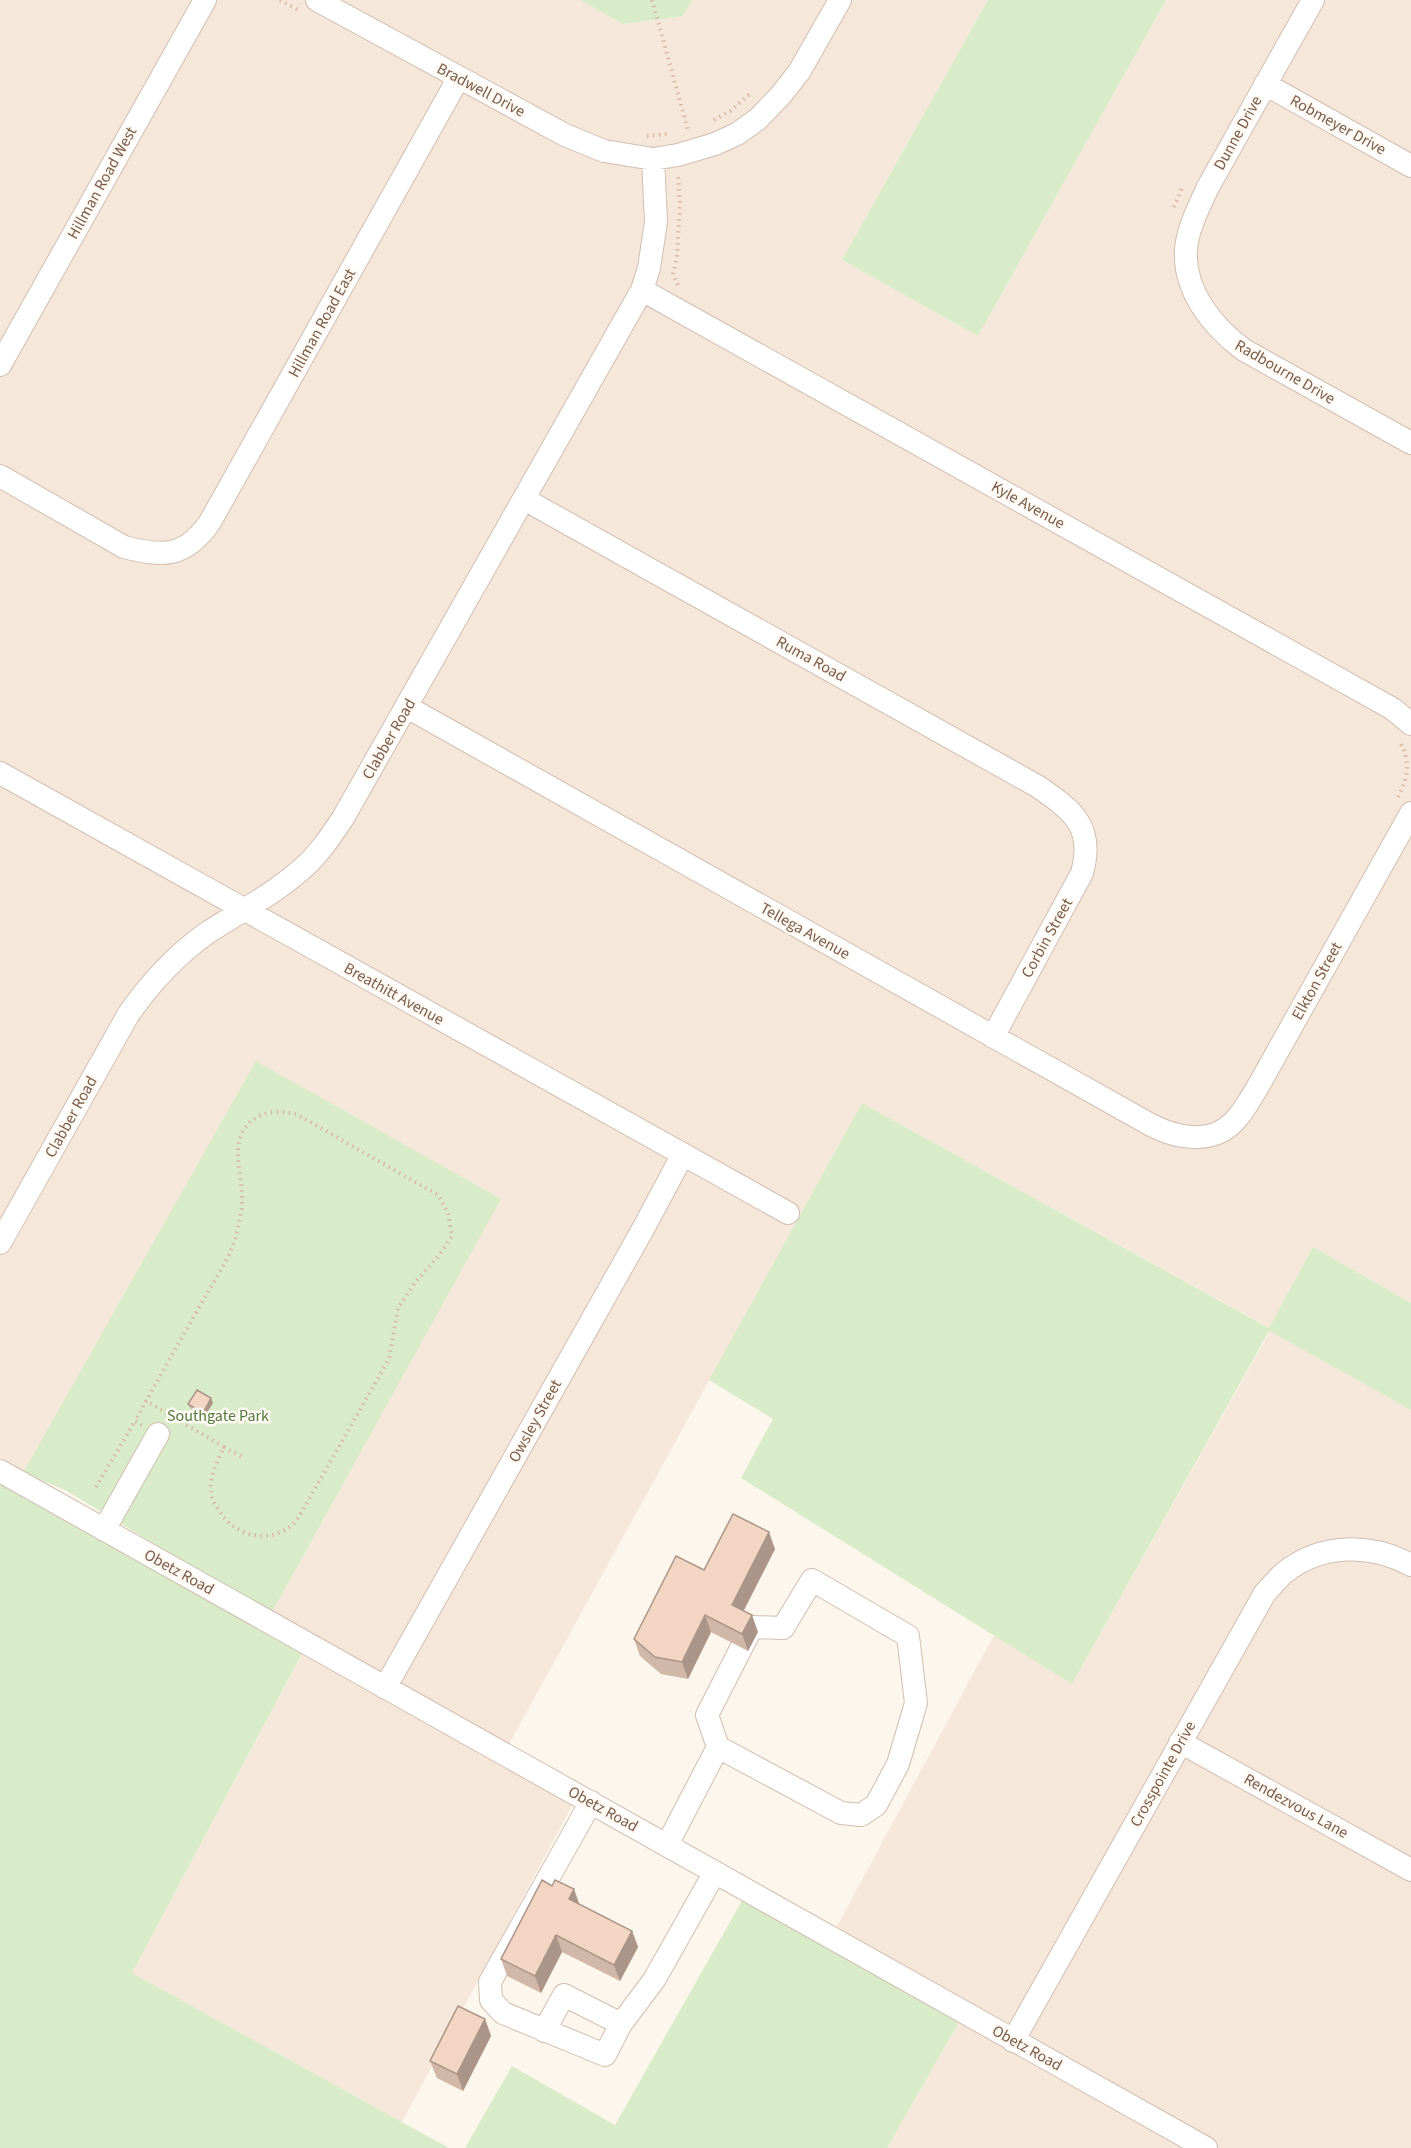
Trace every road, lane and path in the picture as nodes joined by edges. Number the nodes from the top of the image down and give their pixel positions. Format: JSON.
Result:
{"nodes":[{"id":1,"x":205,"y":0,"type":"edge"},
{"id":2,"x":280,"y":0,"type":"edge"},
{"id":3,"x":652,"y":0,"type":"edge"},
{"id":4,"x":840,"y":0,"type":"edge"},
{"id":5,"x":1313,"y":0,"type":"edge"},
{"id":6,"x":312,"y":8,"type":"edge"},
{"id":7,"x":458,"y":79,"type":"junction"},
{"id":8,"x":1265,"y":84,"type":"junction"},
{"id":9,"x":754,"y":91,"type":"dead end"},
{"id":10,"x":706,"y":124,"type":"dead end"},
{"id":11,"x":698,"y":128,"type":"dead end"},
{"id":12,"x":688,"y":130,"type":"junction"},
{"id":13,"x":673,"y":133,"type":"junction"},
{"id":14,"x":643,"y":136,"type":"dead end"},
{"id":15,"x":678,"y":164,"type":"junction"},
{"id":16,"x":1411,"y":166,"type":"edge"},
{"id":17,"x":653,"y":168,"type":"junction"},
{"id":18,"x":1187,"y":180,"type":"dead end"},
{"id":19,"x":1174,"y":209,"type":"dead end"},
{"id":20,"x":1188,"y":272,"type":"joint"},
{"id":21,"x":686,"y":289,"type":"dead end"},
{"id":22,"x":642,"y":290,"type":"junction"},
{"id":23,"x":0,"y":365,"type":"edge"},
{"id":24,"x":1411,"y":443,"type":"edge"},
{"id":25,"x":0,"y":476,"type":"edge"},
{"id":26,"x":524,"y":499,"type":"junction"},
{"id":27,"x":407,"y":707,"type":"junction"},
{"id":28,"x":1405,"y":732,"type":"edge"},
{"id":29,"x":0,"y":773,"type":"edge"},
{"id":30,"x":1403,"y":808,"type":"edge"},
{"id":31,"x":1085,"y":835,"type":"joint"},
{"id":32,"x":244,"y":910,"type":"junction"},
{"id":33,"x":993,"y":1037,"type":"junction"},
{"id":34,"x":1208,"y":1137,"type":"joint"},
{"id":35,"x":683,"y":1154,"type":"junction"},
{"id":36,"x":788,"y":1213,"type":"dead end"},
{"id":37,"x":0,"y":1243,"type":"edge"},
{"id":38,"x":135,"y":1421,"type":"dead end"},
{"id":39,"x":158,"y":1434,"type":"dead end"},
{"id":40,"x":224,"y":1447,"type":"junction"},
{"id":41,"x":242,"y":1457,"type":"dead end"},
{"id":42,"x":0,"y":1471,"type":"edge"},
{"id":43,"x":96,"y":1487,"type":"dead end"},
{"id":44,"x":104,"y":1530,"type":"junction"},
{"id":45,"x":1411,"y":1565,"type":"edge"},
{"id":46,"x":385,"y":1688,"type":"junction"},
{"id":47,"x":1180,"y":1742,"type":"junction"},
{"id":48,"x":718,"y":1747,"type":"junction"},
{"id":49,"x":591,"y":1802,"type":"junction"},
{"id":50,"x":667,"y":1845,"type":"junction"},
{"id":51,"x":1411,"y":1870,"type":"edge"},
{"id":52,"x":715,"y":1872,"type":"junction"},
{"id":53,"x":621,"y":2024,"type":"junction"},
{"id":54,"x":544,"y":2031,"type":"junction"},
{"id":55,"x":1013,"y":2041,"type":"junction"},
{"id":56,"x":1206,"y":2148,"type":"edge"}],
"edges":[{"from":1,"to":23,"type":"street","name":"Hillman Road West"},
{"from":2,"to":6,"type":"path"},
{"from":3,"to":12,"type":"path"},
{"from":4,"to":15,"type":"street","name":"Bradwell Drive"},
{"from":5,"to":8,"type":"street","name":"Dunne Drive"},
{"from":6,"to":7,"type":"street","name":"Bradwell Drive"},
{"from":7,"to":17,"type":"street","name":"Bradwell Drive"},
{"from":7,"to":25,"type":"street","name":"Hillman Road East"},
{"from":8,"to":16,"type":"street","name":"Robmeyer Drive"},
{"from":8,"to":20,"type":"street","name":"Dunne Drive"},
{"from":9,"to":10,"type":"path"},
{"from":11,"to":12,"type":"path"},
{"from":12,"to":13,"type":"path"},
{"from":13,"to":14,"type":"path"},
{"from":13,"to":15,"type":"path"},
{"from":15,"to":17,"type":"street","name":"Bradwell Drive"},
{"from":15,"to":17,"type":"path"},
{"from":15,"to":21,"type":"path"},
{"from":17,"to":22,"type":"street","name":"Clabber Road"},
{"from":18,"to":19,"type":"path"},
{"from":20,"to":24,"type":"street","name":"Radbourne Drive"},
{"from":22,"to":26,"type":"street","name":"Clabber Road"},
{"from":22,"to":28,"type":"street","name":"Kyle Avenue"},
{"from":26,"to":27,"type":"street","name":"Clabber Road"},
{"from":26,"to":31,"type":"street","name":"Ruma Road"},
{"from":27,"to":32,"type":"street","name":"Clabber Road"},
{"from":27,"to":33,"type":"street","name":"Tellega Avenue"},
{"from":28,"to":30,"type":"path"},
{"from":29,"to":32,"type":"street","name":"Breathitt Avenue"},
{"from":30,"to":34,"type":"street","name":"Elkton Street"},
{"from":31,"to":33,"type":"street","name":"Corbin Street"},
{"from":32,"to":35,"type":"street","name":"Breathitt Avenue"},
{"from":32,"to":37,"type":"street","name":"Clabber Road"},
{"from":33,"to":34,"type":"street","name":"Tellega Avenue"},
{"from":35,"to":36,"type":"street","name":"Breathitt Avenue"},
{"from":35,"to":46,"type":"street","name":"Owsley Street"},
{"from":38,"to":43,"type":"path"},
{"from":39,"to":44,"type":"street"},
{"from":40,"to":40,"type":"path"},
{"from":40,"to":41,"type":"path"},
{"from":42,"to":44,"type":"street","name":"Obetz Road"},
{"from":44,"to":46,"type":"street","name":"Obetz Road"},
{"from":45,"to":47,"type":"street","name":"Crosspointe Drive"},
{"from":46,"to":49,"type":"street","name":"Obetz Road"},
{"from":47,"to":51,"type":"street","name":"Rendezvous Lane"},
{"from":47,"to":55,"type":"street","name":"Crosspointe Drive"},
{"from":48,"to":48,"type":"street"},
{"from":48,"to":50,"type":"street"},
{"from":49,"to":50,"type":"street","name":"Obetz Road"},
{"from":49,"to":54,"type":"street"},
{"from":50,"to":52,"type":"street","name":"Obetz Road"},
{"from":52,"to":53,"type":"street"},
{"from":52,"to":55,"type":"street","name":"Obetz Road"},
{"from":53,"to":54,"type":"street"},
{"from":53,"to":54,"type":"street"},
{"from":55,"to":56,"type":"street","name":"Obetz Road"}]}
